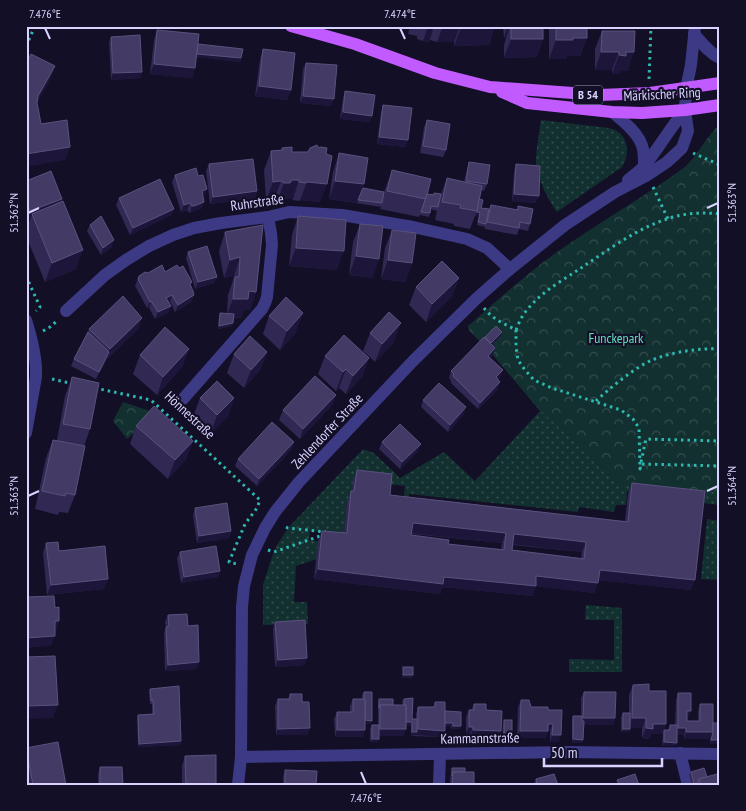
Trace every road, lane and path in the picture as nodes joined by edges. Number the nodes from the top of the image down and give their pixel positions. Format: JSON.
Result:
{"nodes":[{"id":1,"x":35,"y":26,"type":"edge"},
{"id":2,"x":291,"y":26,"type":"edge"},
{"id":3,"x":651,"y":26,"type":"edge"},
{"id":4,"x":695,"y":30,"type":"edge"},
{"id":5,"x":26,"y":46,"type":"edge"},
{"id":6,"x":720,"y":58,"type":"edge"},
{"id":7,"x":649,"y":83,"type":"dead end"},
{"id":8,"x":720,"y":83,"type":"edge"},
{"id":9,"x":490,"y":87,"type":"junction"},
{"id":10,"x":686,"y":89,"type":"junction"},
{"id":11,"x":720,"y":105,"type":"edge"},
{"id":12,"x":685,"y":110,"type":"junction"},
{"id":13,"x":612,"y":112,"type":"junction"},
{"id":14,"x":682,"y":148,"type":"junction"},
{"id":15,"x":644,"y":166,"type":"junction"},
{"id":16,"x":720,"y":166,"type":"edge"},
{"id":17,"x":615,"y":192,"type":"junction"},
{"id":18,"x":659,"y":200,"type":"dead end"},
{"id":19,"x":720,"y":214,"type":"edge"},
{"id":20,"x":268,"y":217,"type":"junction"},
{"id":21,"x":668,"y":218,"type":"junction"},
{"id":22,"x":510,"y":269,"type":"junction"},
{"id":23,"x":26,"y":276,"type":"edge"},
{"id":24,"x":477,"y":298,"type":"junction"},
{"id":25,"x":40,"y":307,"type":"dead end"},
{"id":26,"x":66,"y":311,"type":"joint"},
{"id":27,"x":26,"y":320,"type":"edge"},
{"id":28,"x":516,"y":330,"type":"junction"},
{"id":29,"x":31,"y":336,"type":"junction"},
{"id":30,"x":720,"y":349,"type":"edge"},
{"id":31,"x":52,"y":379,"type":"dead end"},
{"id":32,"x":83,"y":386,"type":"edge"},
{"id":33,"x":92,"y":387,"type":"edge"},
{"id":34,"x":183,"y":399,"type":"dead end"},
{"id":35,"x":596,"y":401,"type":"junction"},
{"id":36,"x":26,"y":434,"type":"edge"},
{"id":37,"x":720,"y":441,"type":"edge"},
{"id":38,"x":720,"y":466,"type":"edge"},
{"id":39,"x":640,"y":469,"type":"junction"},
{"id":40,"x":260,"y":500,"type":"dead end"},
{"id":41,"x":286,"y":527,"type":"dead end"},
{"id":42,"x":268,"y":550,"type":"dead end"},
{"id":43,"x":680,"y":753,"type":"junction"},
{"id":44,"x":440,"y":754,"type":"junction"},
{"id":45,"x":720,"y":754,"type":"edge"},
{"id":46,"x":241,"y":756,"type":"junction"},
{"id":47,"x":238,"y":785,"type":"edge"},
{"id":48,"x":440,"y":785,"type":"edge"},
{"id":49,"x":688,"y":785,"type":"edge"}],
"edges":[{"from":1,"to":5,"type":"path"},
{"from":2,"to":9,"type":"main road","name":"Märkischer Ring","number":"B 54"},
{"from":3,"to":7,"type":"path"},
{"from":4,"to":6,"type":"street"},
{"from":4,"to":10,"type":"street"},
{"from":8,"to":10,"type":"main road","name":"Märkischer Ring","number":"B 54"},
{"from":9,"to":10,"type":"main road","name":"Märkischer Ring","number":"B 54"},
{"from":9,"to":13,"type":"main road","name":"Märkischer Ring","number":"B 54"},
{"from":10,"to":12,"type":"street"},
{"from":11,"to":12,"type":"main road","name":"Märkischer Ring","number":"B 54"},
{"from":12,"to":13,"type":"main road","name":"Märkischer Ring","number":"B 54"},
{"from":12,"to":14,"type":"street"},
{"from":12,"to":15,"type":"street","name":"Zehlendorfer Straße"},
{"from":13,"to":15,"type":"street"},
{"from":14,"to":16,"type":"path"},
{"from":14,"to":17,"type":"street","name":"Zehlendorfer Straße"},
{"from":15,"to":17,"type":"street","name":"Zehlendorfer Straße"},
{"from":17,"to":22,"type":"street","name":"Zehlendorfer Straße"},
{"from":18,"to":21,"type":"path"},
{"from":19,"to":21,"type":"path"},
{"from":20,"to":22,"type":"street","name":"Ruhrstraße"},
{"from":20,"to":26,"type":"street","name":"Ruhrstraße"},
{"from":20,"to":34,"type":"street","name":"Hönnestraße"},
{"from":21,"to":28,"type":"path"},
{"from":22,"to":24,"type":"street","name":"Zehlendorfer Straße"},
{"from":23,"to":25,"type":"path"},
{"from":24,"to":28,"type":"path"},
{"from":24,"to":46,"type":"street","name":"Zehlendorfer Straße"},
{"from":26,"to":29,"type":"path"},
{"from":27,"to":29,"type":"street"},
{"from":28,"to":35,"type":"path"},
{"from":29,"to":36,"type":"street"},
{"from":30,"to":35,"type":"path"},
{"from":31,"to":32,"type":"path"},
{"from":33,"to":40,"type":"path","name":"Hönnestraße"},
{"from":35,"to":39,"type":"path"},
{"from":37,"to":39,"type":"path"},
{"from":38,"to":39,"type":"path"},
{"from":41,"to":42,"type":"path"},
{"from":43,"to":44,"type":"street","name":"Kammannstraße"},
{"from":43,"to":45,"type":"street","name":"Kammannstraße"},
{"from":43,"to":49,"type":"street"},
{"from":44,"to":46,"type":"street","name":"Kammannstraße"},
{"from":44,"to":48,"type":"street"},
{"from":46,"to":47,"type":"street","name":"Zehlendorfer Straße"}]}
